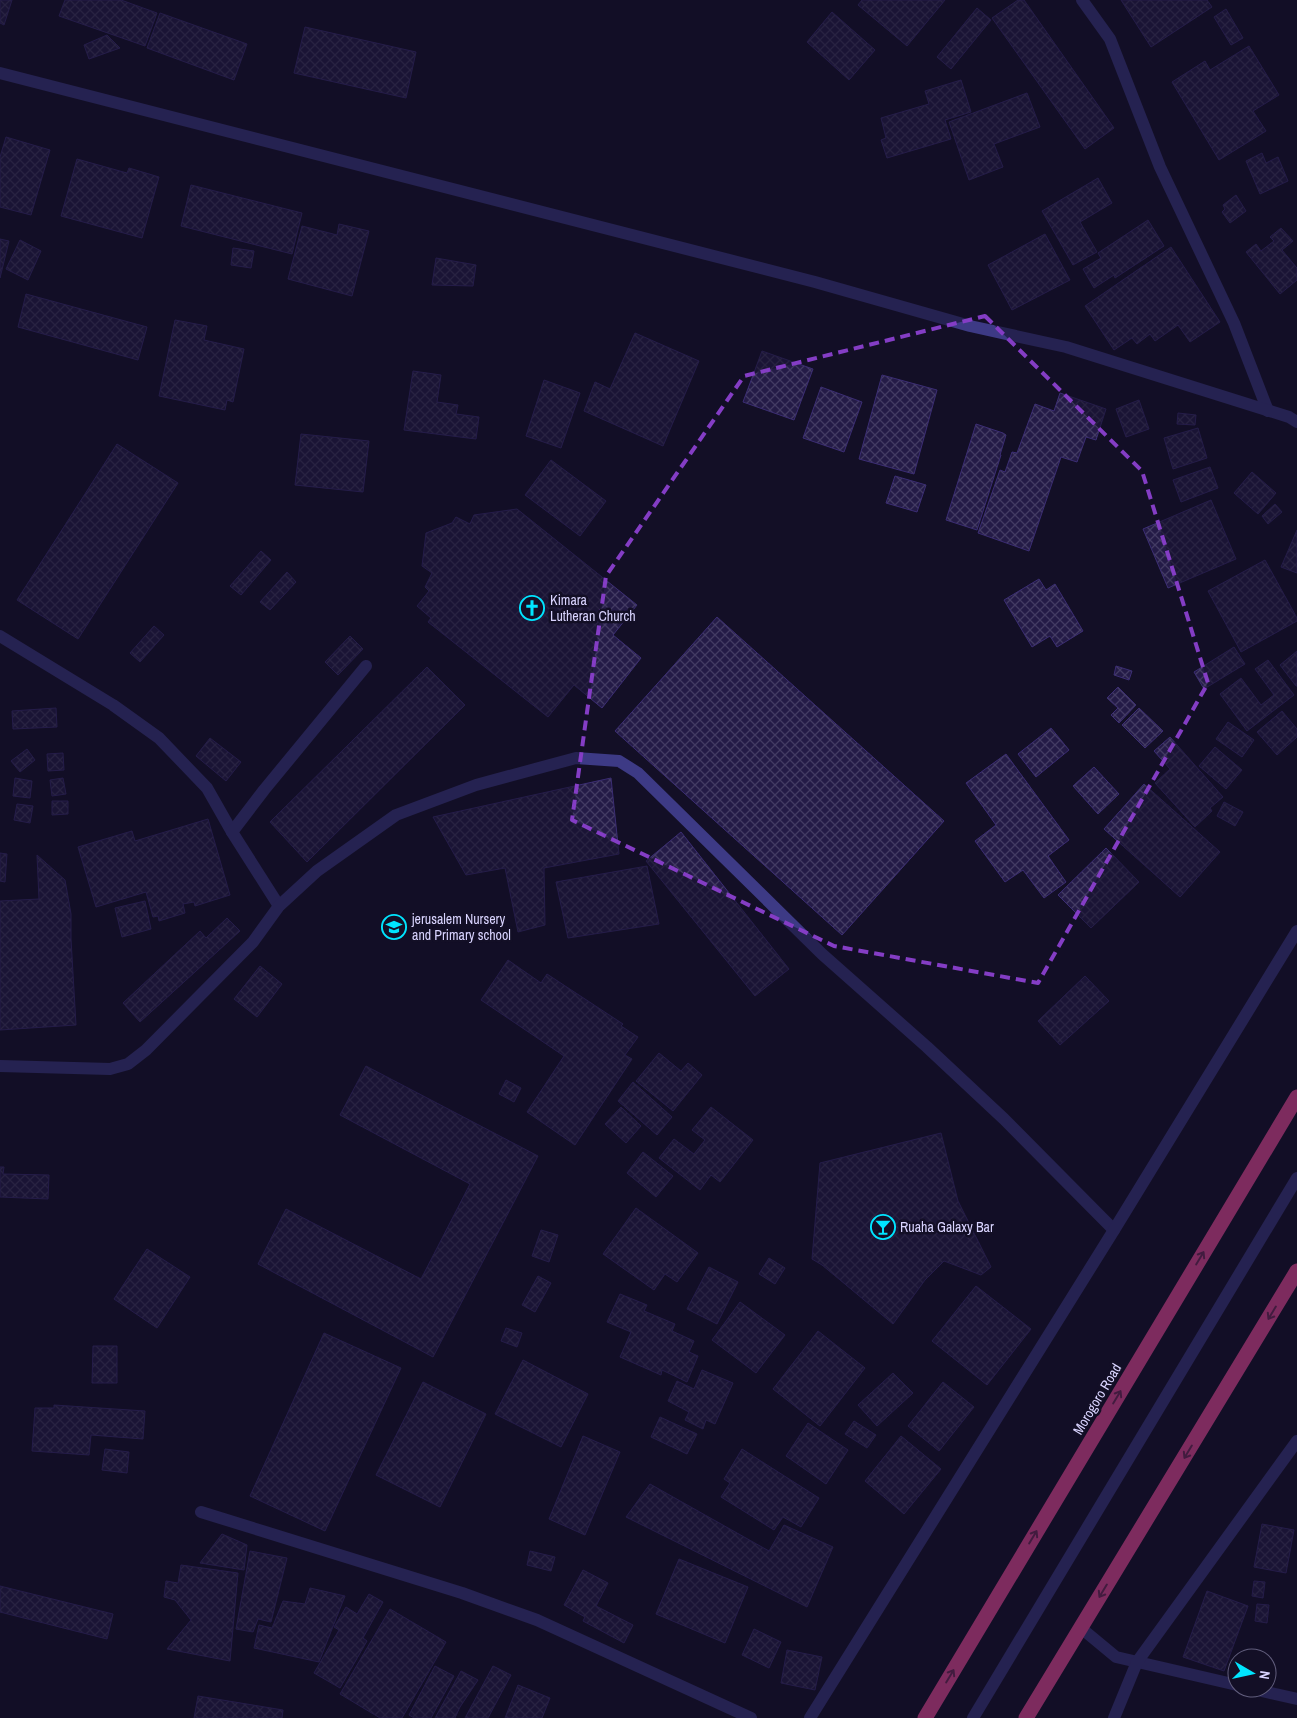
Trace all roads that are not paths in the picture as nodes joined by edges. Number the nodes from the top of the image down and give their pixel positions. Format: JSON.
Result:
{"nodes":[{"id":1,"x":1082,"y":0,"type":"edge"},
{"id":2,"x":0,"y":74,"type":"edge"},
{"id":3,"x":1268,"y":411,"type":"junction"},
{"id":4,"x":1297,"y":422,"type":"edge"},
{"id":5,"x":0,"y":636,"type":"edge"},
{"id":6,"x":366,"y":666,"type":"dead end"},
{"id":7,"x":232,"y":832,"type":"junction"},
{"id":8,"x":279,"y":906,"type":"junction"},
{"id":9,"x":1297,"y":931,"type":"edge"},
{"id":10,"x":0,"y":1066,"type":"edge"},
{"id":11,"x":1297,"y":1097,"type":"edge"},
{"id":12,"x":1297,"y":1178,"type":"edge"},
{"id":13,"x":1114,"y":1230,"type":"junction"},
{"id":14,"x":1297,"y":1271,"type":"edge"},
{"id":15,"x":1297,"y":1441,"type":"edge"},
{"id":16,"x":201,"y":1512,"type":"dead end"},
{"id":17,"x":1081,"y":1628,"type":"junction"},
{"id":18,"x":1137,"y":1662,"type":"junction"},
{"id":19,"x":1227,"y":1683,"type":"edge"},
{"id":20,"x":1277,"y":1694,"type":"edge"},
{"id":21,"x":1297,"y":1699,"type":"edge"},
{"id":22,"x":751,"y":1718,"type":"edge"},
{"id":23,"x":810,"y":1718,"type":"edge"},
{"id":24,"x":925,"y":1718,"type":"edge"},
{"id":25,"x":973,"y":1718,"type":"edge"},
{"id":26,"x":1026,"y":1718,"type":"edge"},
{"id":27,"x":1114,"y":1718,"type":"edge"}],
"edges":[{"from":1,"to":3,"type":"street"},
{"from":2,"to":3,"type":"street"},
{"from":3,"to":4,"type":"street"},
{"from":5,"to":7,"type":"street"},
{"from":6,"to":7,"type":"street"},
{"from":7,"to":8,"type":"street"},
{"from":8,"to":10,"type":"street"},
{"from":8,"to":13,"type":"street"},
{"from":9,"to":13,"type":"street"},
{"from":24,"to":11,"type":"highway","name":"Morogoro Road","one_way":true},
{"from":12,"to":25,"type":"street"},
{"from":13,"to":23,"type":"street"},
{"from":14,"to":17,"type":"highway","one_way":true},
{"from":15,"to":18,"type":"street"},
{"from":16,"to":22,"type":"street"},
{"from":17,"to":18,"type":"street"},
{"from":17,"to":26,"type":"highway"},
{"from":18,"to":19,"type":"street"},
{"from":18,"to":27,"type":"street"},
{"from":20,"to":21,"type":"street"}]}
